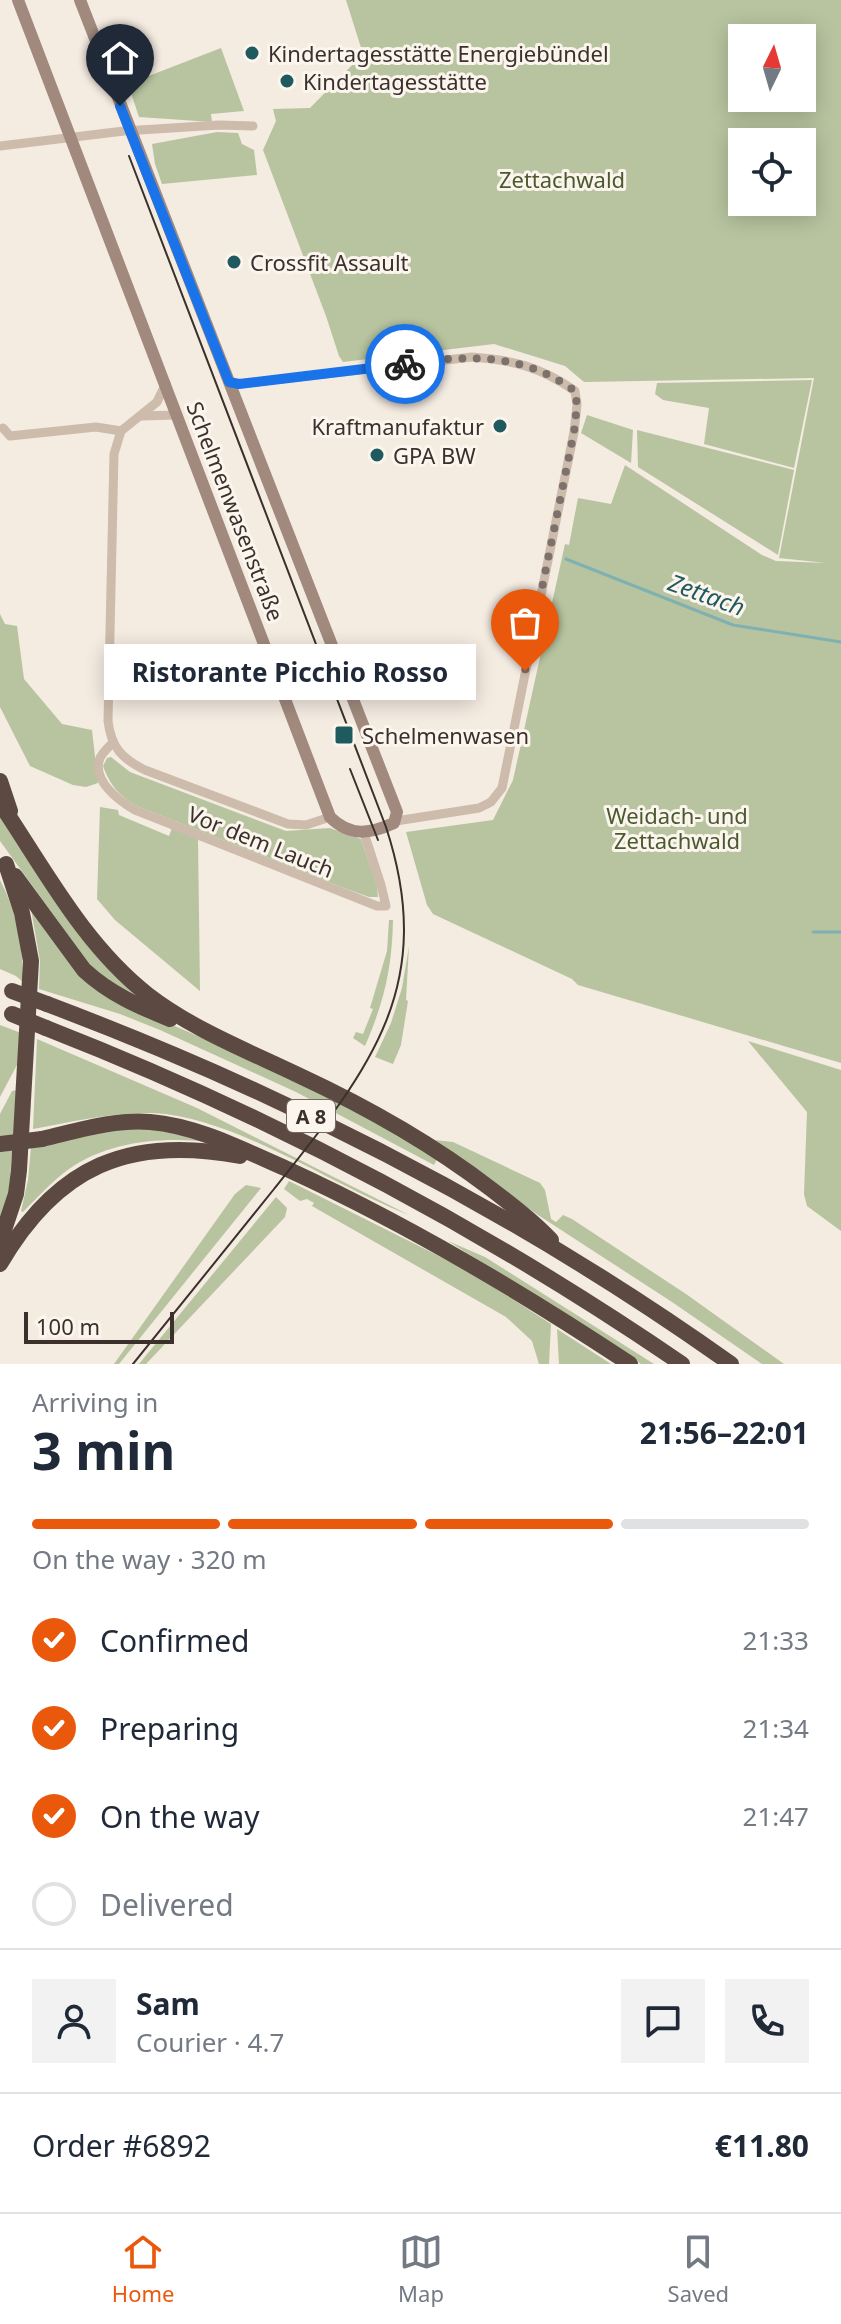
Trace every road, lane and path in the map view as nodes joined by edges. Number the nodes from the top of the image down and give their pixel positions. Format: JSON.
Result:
{"nodes":[{"id":1,"x":18,"y":0,"type":"edge"},
{"id":2,"x":80,"y":0,"type":"edge"},
{"id":3,"x":253,"y":126,"type":"dead end"},
{"id":4,"x":131,"y":131,"type":"junction"},
{"id":5,"x":71,"y":136,"type":"junction"},
{"id":6,"x":0,"y":146,"type":"edge"},
{"id":7,"x":229,"y":382,"type":"junction"},
{"id":8,"x":166,"y":383,"type":"junction"},
{"id":9,"x":178,"y":415,"type":"junction"},
{"id":10,"x":138,"y":416,"type":"junction"},
{"id":11,"x":3,"y":428,"type":"dead end"},
{"id":12,"x":121,"y":431,"type":"junction"},
{"id":13,"x":113,"y":742,"type":"junction"},
{"id":14,"x":0,"y":781,"type":"edge"},
{"id":15,"x":0,"y":803,"type":"edge"},
{"id":16,"x":330,"y":817,"type":"junction"},
{"id":17,"x":396,"y":821,"type":"junction"},
{"id":18,"x":14,"y":824,"type":"junction"},
{"id":19,"x":364,"y":833,"type":"junction"},
{"id":20,"x":3,"y":860,"type":"edge"},
{"id":21,"x":6,"y":989,"type":"edge"},
{"id":22,"x":6,"y":1012,"type":"edge"},
{"id":23,"x":235,"y":1045,"type":"junction"},
{"id":24,"x":0,"y":1144,"type":"edge"},
{"id":25,"x":276,"y":1165,"type":"junction"},
{"id":26,"x":0,"y":1242,"type":"edge"},
{"id":27,"x":564,"y":1253,"type":"junction"},
{"id":28,"x":0,"y":1264,"type":"edge"},
{"id":29,"x":630,"y":1364,"type":"edge"},
{"id":30,"x":682,"y":1364,"type":"edge"},
{"id":31,"x":731,"y":1364,"type":"edge"}],
"edges":[{"from":1,"to":5,"type":"street","name":"Schelmenwasenstraße"},
{"from":2,"to":4,"type":"street","name":"Schelmenwasenstraße"},
{"from":3,"to":4,"type":"street"},
{"from":4,"to":5,"type":"street"},
{"from":4,"to":7,"type":"street","name":"Schelmenwasenstraße"},
{"from":5,"to":6,"type":"street"},
{"from":5,"to":8,"type":"street","name":"Schelmenwasenstraße"},
{"from":7,"to":17,"type":"street","name":"Schelmenwasenstraße"},
{"from":7,"to":17,"type":"street"},
{"from":8,"to":9,"type":"street","name":"Schelmenwasenstraße"},
{"from":8,"to":10,"type":"street"},
{"from":9,"to":10,"type":"street"},
{"from":9,"to":16,"type":"street","name":"Schelmenwasenstraße"},
{"from":10,"to":12,"type":"street"},
{"from":11,"to":12,"type":"street"},
{"from":12,"to":13,"type":"street","name":"Vor dem Lauch"},
{"from":13,"to":16,"type":"street","name":"Vor dem Lauch"},
{"from":13,"to":19,"type":"street","name":"Vor dem Lauch"},
{"from":14,"to":18,"type":"highway"},
{"from":15,"to":18,"type":"highway"},
{"from":16,"to":19,"type":"street"},
{"from":17,"to":19,"type":"street"},
{"from":18,"to":23,"type":"highway"},
{"from":20,"to":23,"type":"highway","number":"A 8"},
{"from":20,"to":26,"type":"highway"},
{"from":21,"to":27,"type":"highway","number":"A 8","bridge":true},
{"from":22,"to":30,"type":"highway","number":"A 8","bridge":true},
{"from":23,"to":27,"type":"highway","number":"A 8"},
{"from":24,"to":25,"type":"highway","bridge":true},
{"from":25,"to":28,"type":"highway"},
{"from":25,"to":29,"type":"highway"},
{"from":27,"to":31,"type":"highway","number":"A 8"}]}
